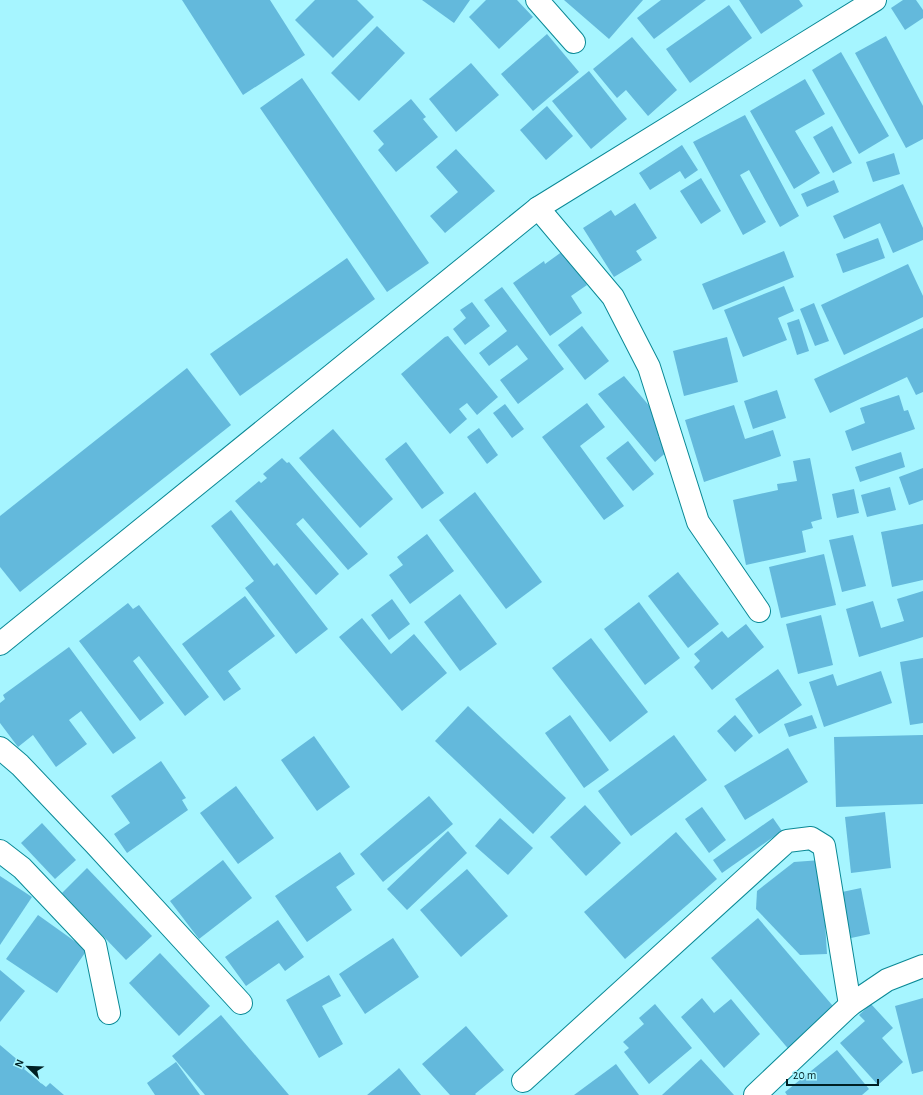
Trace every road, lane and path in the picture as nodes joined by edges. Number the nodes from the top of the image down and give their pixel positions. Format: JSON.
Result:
{"nodes":[{"id":1,"x":537,"y":0,"type":"edge"},
{"id":2,"x":875,"y":0,"type":"edge"},
{"id":3,"x":574,"y":42,"type":"dead end"},
{"id":4,"x":538,"y":208,"type":"junction"},
{"id":5,"x":759,"y":611,"type":"dead end"},
{"id":6,"x":0,"y":644,"type":"edge"},
{"id":7,"x":0,"y":748,"type":"edge"},
{"id":8,"x":0,"y":851,"type":"edge"},
{"id":9,"x":923,"y":966,"type":"edge"},
{"id":10,"x":241,"y":1003,"type":"dead end"},
{"id":11,"x":850,"y":1005,"type":"junction"},
{"id":12,"x":109,"y":1013,"type":"dead end"},
{"id":13,"x":523,"y":1081,"type":"dead end"},
{"id":14,"x":755,"y":1095,"type":"edge"}],
"edges":[{"from":1,"to":3,"type":"street"},
{"from":2,"to":4,"type":"street"},
{"from":4,"to":5,"type":"street"},
{"from":4,"to":6,"type":"street"},
{"from":7,"to":10,"type":"street"},
{"from":8,"to":12,"type":"street"},
{"from":9,"to":11,"type":"street"},
{"from":11,"to":13,"type":"street"},
{"from":11,"to":14,"type":"street"}]}
